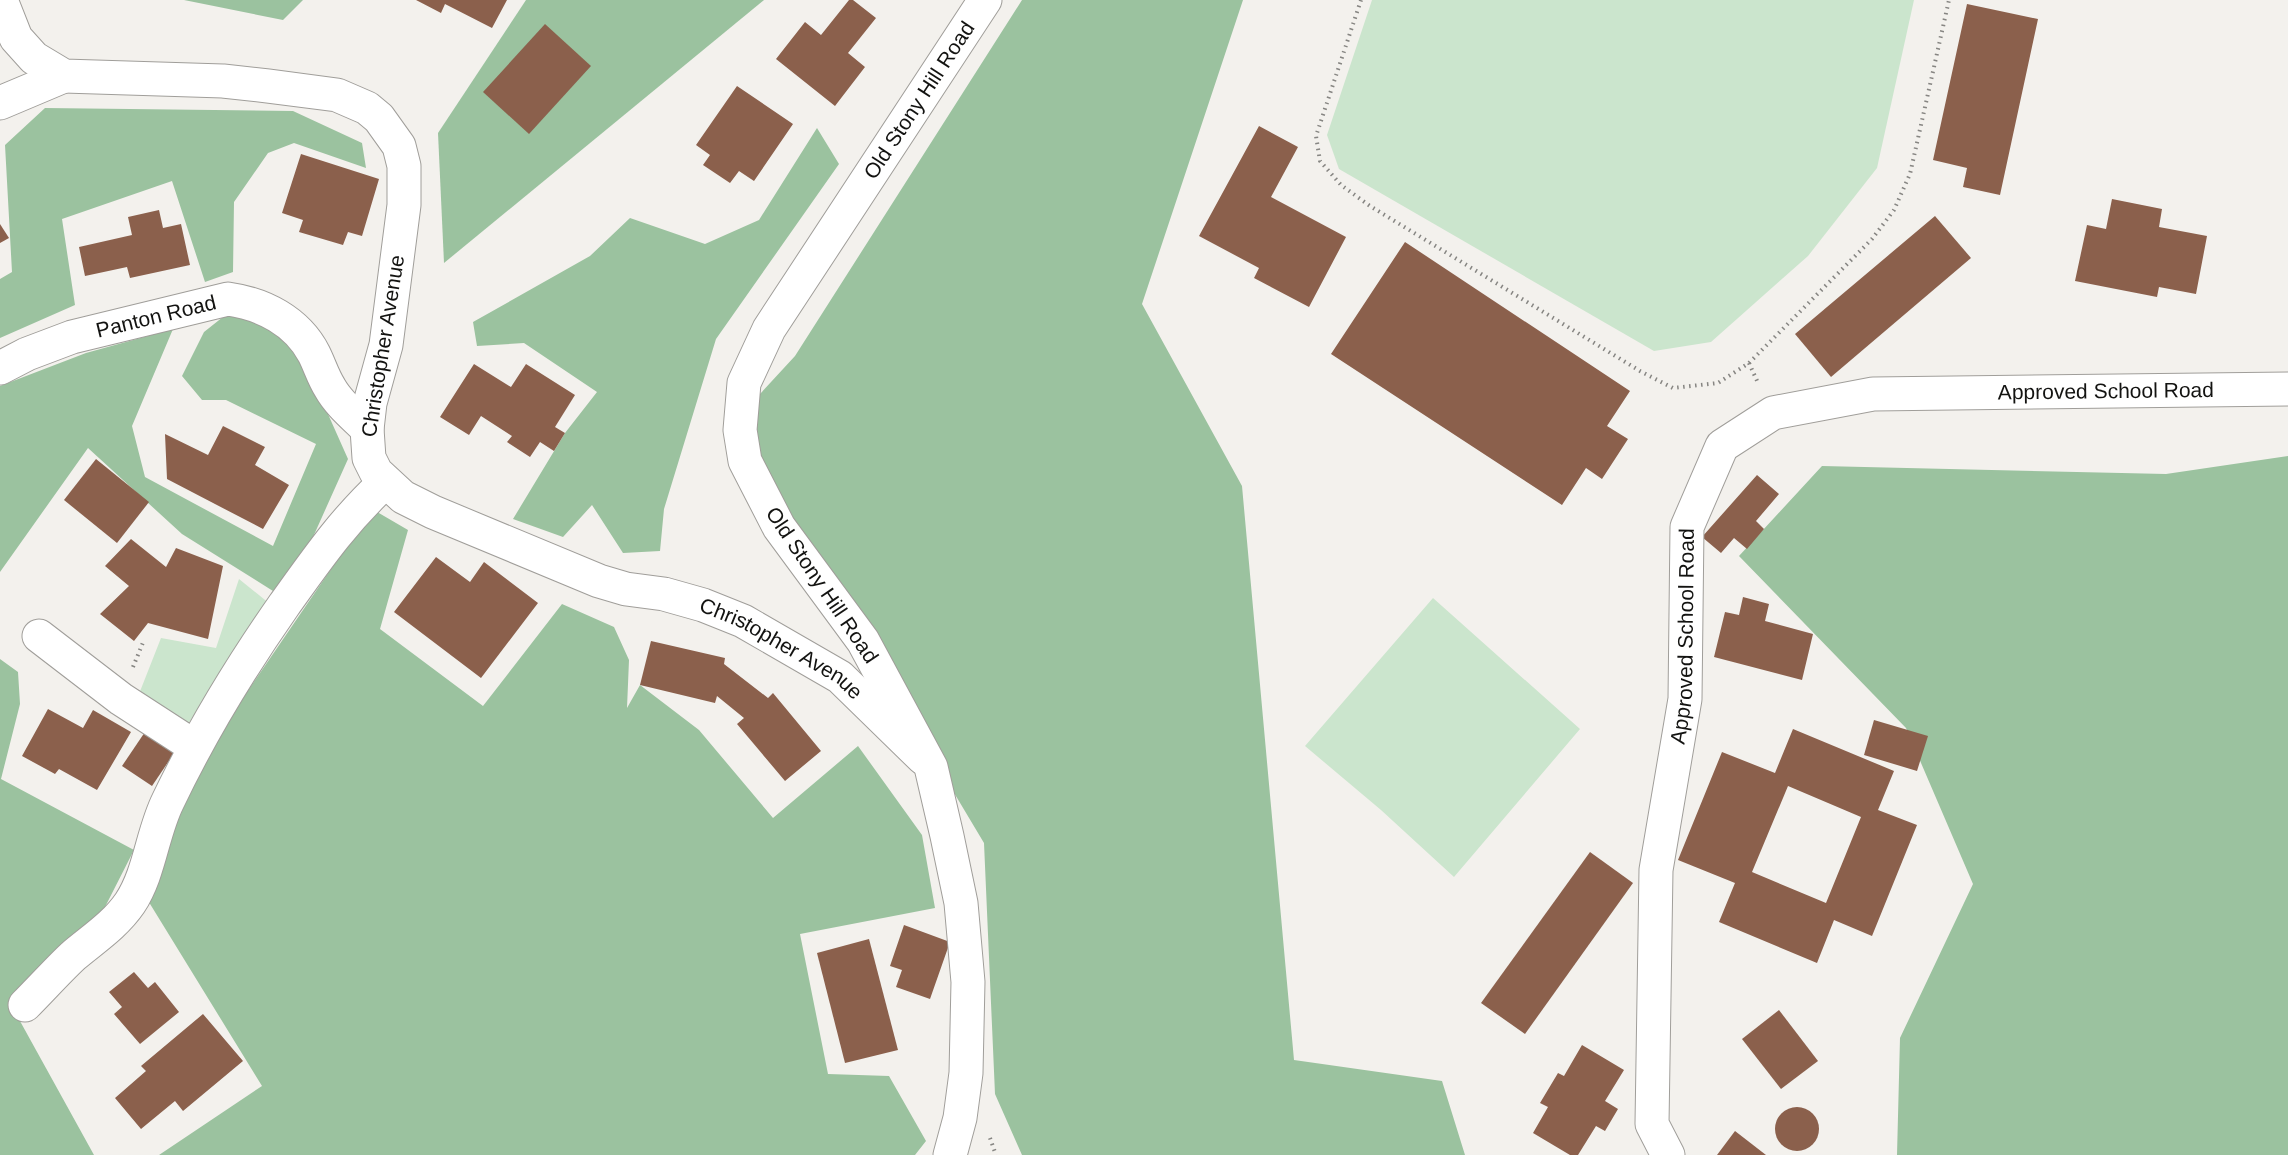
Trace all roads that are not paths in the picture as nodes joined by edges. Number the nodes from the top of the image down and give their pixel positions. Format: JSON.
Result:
{"nodes":[{"id":1,"x":1,"y":0,"type":"edge"},
{"id":2,"x":985,"y":0,"type":"edge"},
{"id":3,"x":64,"y":76,"type":"junction"},
{"id":4,"x":0,"y":103,"type":"edge"},
{"id":5,"x":0,"y":368,"type":"edge"},
{"id":6,"x":2288,"y":389,"type":"edge"},
{"id":7,"x":367,"y":429,"type":"junction"},
{"id":8,"x":385,"y":482,"type":"junction"},
{"id":9,"x":39,"y":636,"type":"dead end"},
{"id":10,"x":195,"y":747,"type":"junction"},
{"id":11,"x":932,"y":767,"type":"junction"},
{"id":12,"x":25,"y":1005,"type":"dead end"},
{"id":13,"x":950,"y":1155,"type":"edge"},
{"id":14,"x":1668,"y":1155,"type":"edge"}],
"edges":[{"from":1,"to":3,"type":"street","name":"Christopher Avenue"},
{"from":2,"to":11,"type":"street","name":"Old Stony Hill Road"},
{"from":3,"to":4,"type":"street"},
{"from":3,"to":7,"type":"street","name":"Christopher Avenue"},
{"from":5,"to":7,"type":"street","name":"Panton Road"},
{"from":6,"to":14,"type":"street","name":"Approved School Road"},
{"from":7,"to":8,"type":"street","name":"Christopher Avenue"},
{"from":8,"to":10,"type":"street"},
{"from":8,"to":11,"type":"street","name":"Christopher Avenue"},
{"from":9,"to":10,"type":"street"},
{"from":10,"to":12,"type":"street"},
{"from":11,"to":13,"type":"street","name":"Old Stony Hill Road"}]}
